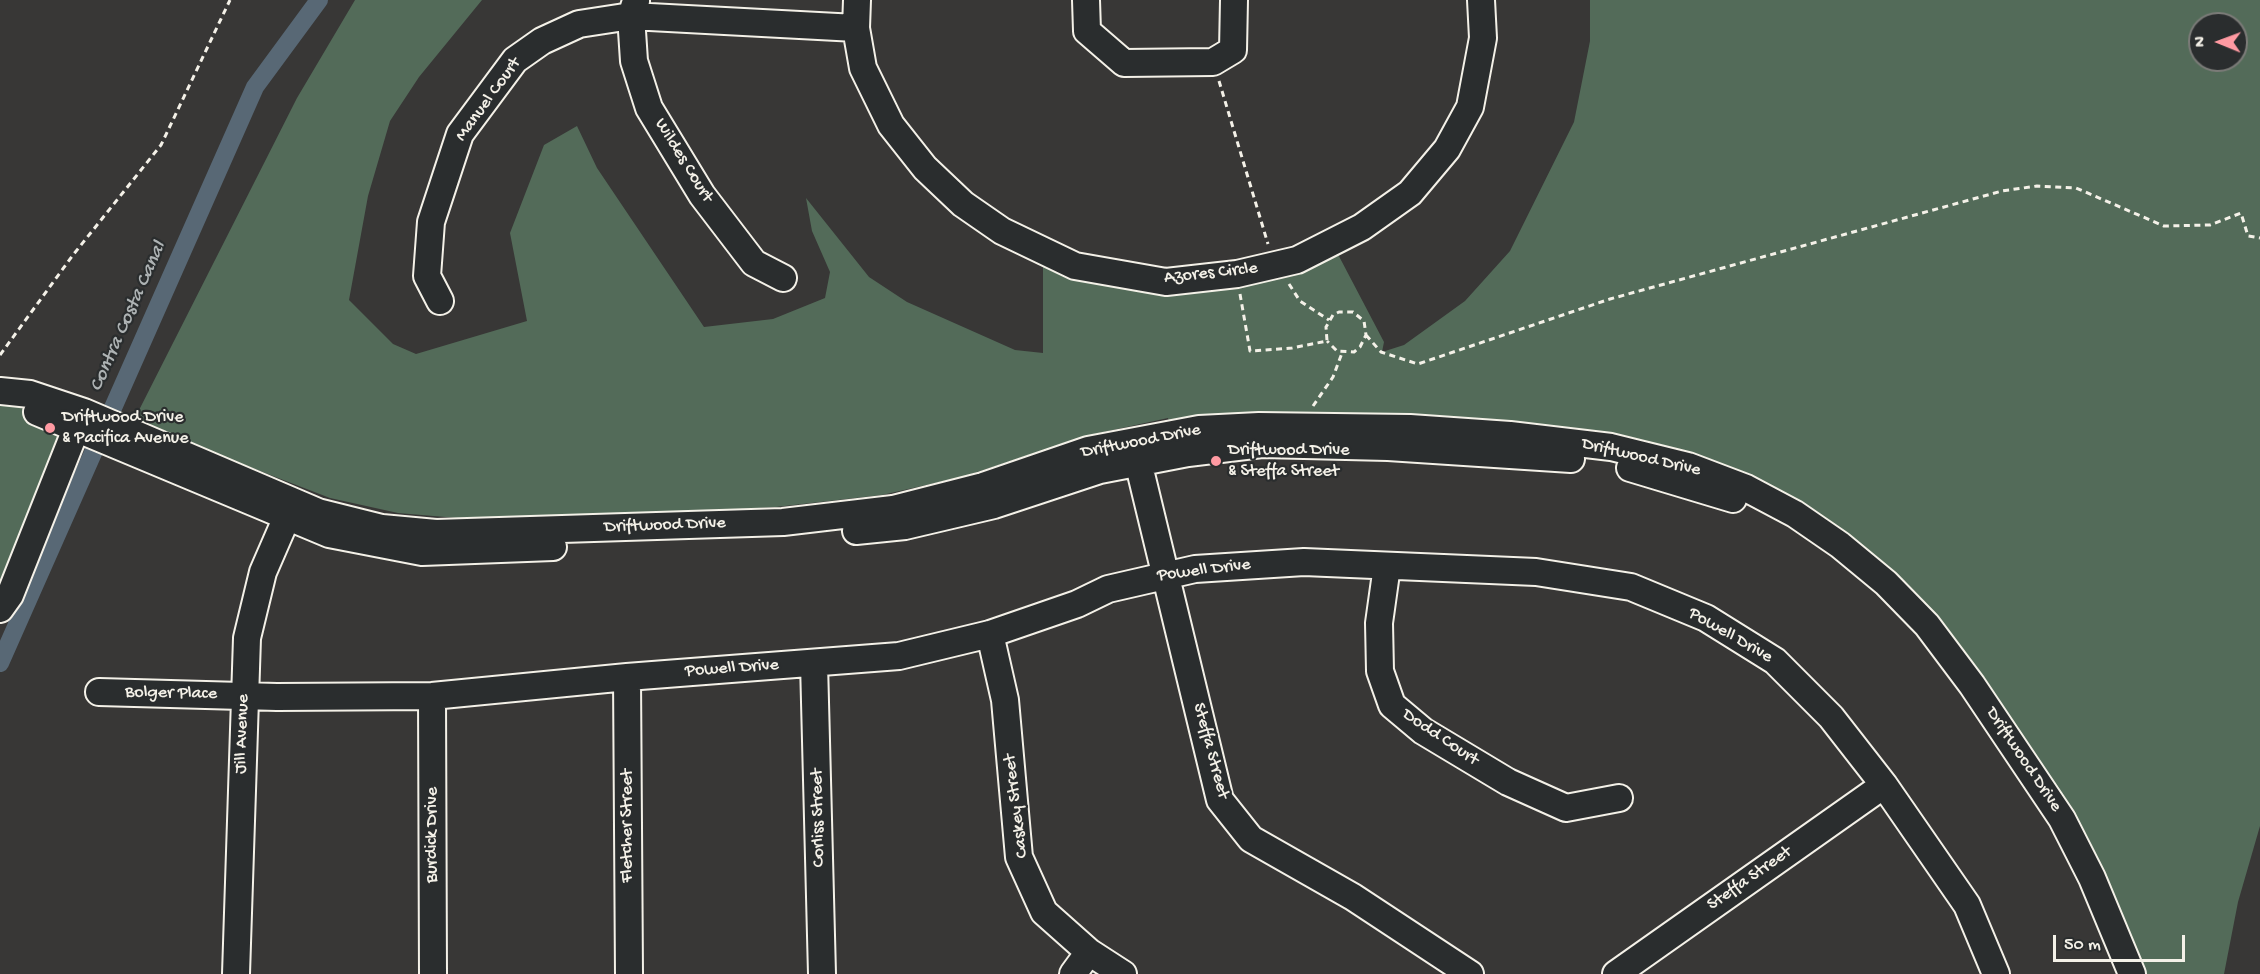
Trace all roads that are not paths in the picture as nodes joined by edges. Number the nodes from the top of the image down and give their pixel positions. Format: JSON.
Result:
{"nodes":[{"id":1,"x":857,"y":0,"type":"edge"},
{"id":2,"x":1086,"y":0,"type":"edge"},
{"id":3,"x":1234,"y":0,"type":"edge"},
{"id":4,"x":1481,"y":0,"type":"edge"},
{"id":5,"x":634,"y":8,"type":"edge"},
{"id":6,"x":856,"y":28,"type":"junction"},
{"id":7,"x":783,"y":278,"type":"dead end"},
{"id":8,"x":440,"y":301,"type":"dead end"},
{"id":9,"x":0,"y":391,"type":"edge"},
{"id":10,"x":0,"y":400,"type":"edge"},
{"id":11,"x":80,"y":421,"type":"junction"},
{"id":12,"x":1136,"y":452,"type":"junction"},
{"id":13,"x":290,"y":509,"type":"junction"},
{"id":14,"x":1387,"y":566,"type":"junction"},
{"id":15,"x":1165,"y":574,"type":"junction"},
{"id":16,"x":0,"y":609,"type":"edge"},
{"id":17,"x":990,"y":634,"type":"junction"},
{"id":18,"x":814,"y":663,"type":"junction"},
{"id":19,"x":627,"y":677,"type":"junction"},
{"id":20,"x":99,"y":692,"type":"dead end"},
{"id":21,"x":244,"y":695,"type":"junction"},
{"id":22,"x":432,"y":696,"type":"junction"},
{"id":23,"x":1884,"y":785,"type":"junction"},
{"id":24,"x":1619,"y":798,"type":"dead end"},
{"id":25,"x":1089,"y":952,"type":"junction"},
{"id":26,"x":1994,"y":973,"type":"edge"},
{"id":27,"x":236,"y":974,"type":"edge"},
{"id":28,"x":433,"y":974,"type":"edge"},
{"id":29,"x":629,"y":974,"type":"edge"},
{"id":30,"x":822,"y":974,"type":"edge"},
{"id":31,"x":1073,"y":974,"type":"edge"},
{"id":32,"x":1123,"y":974,"type":"edge"},
{"id":33,"x":1470,"y":974,"type":"edge"},
{"id":34,"x":1616,"y":974,"type":"edge"},
{"id":35,"x":2118,"y":974,"type":"edge"},
{"id":36,"x":2132,"y":974,"type":"edge"}],
"edges":[{"from":1,"to":6,"type":"street","name":"Azores Circle"},
{"from":2,"to":3,"type":"street"},
{"from":4,"to":6,"type":"street","name":"Azores Circle"},
{"from":5,"to":6,"type":"street","name":"Manuel Court"},
{"from":5,"to":7,"type":"street","name":"Wildes Court"},
{"from":5,"to":8,"type":"street","name":"Manuel Court"},
{"from":9,"to":11,"type":"street","name":"Driftwood Drive"},
{"from":10,"to":11,"type":"street","name":"Driftwood Drive"},
{"from":11,"to":13,"type":"street","name":"Driftwood Drive"},
{"from":11,"to":16,"type":"street"},
{"from":12,"to":13,"type":"street","name":"Driftwood Drive"},
{"from":12,"to":15,"type":"street","name":"Steffa Street"},
{"from":12,"to":35,"type":"street","name":"Driftwood Drive"},
{"from":12,"to":36,"type":"street","name":"Driftwood Drive"},
{"from":13,"to":21,"type":"street","name":"Jill Avenue"},
{"from":14,"to":15,"type":"street","name":"Powell Drive"},
{"from":14,"to":23,"type":"street","name":"Powell Drive"},
{"from":14,"to":24,"type":"street","name":"Dodd Court"},
{"from":15,"to":17,"type":"street","name":"Powell Drive"},
{"from":15,"to":33,"type":"street","name":"Steffa Street"},
{"from":17,"to":18,"type":"street","name":"Powell Drive"},
{"from":17,"to":25,"type":"street","name":"Caskey Street"},
{"from":18,"to":19,"type":"street","name":"Powell Drive"},
{"from":18,"to":30,"type":"street","name":"Corliss Street"},
{"from":19,"to":22,"type":"street","name":"Powell Drive"},
{"from":19,"to":29,"type":"street","name":"Fletcher Street"},
{"from":20,"to":21,"type":"street","name":"Bolger Place"},
{"from":21,"to":22,"type":"street","name":"Powell Drive"},
{"from":21,"to":27,"type":"street","name":"Jill Avenue"},
{"from":22,"to":28,"type":"street","name":"Burdick Drive"},
{"from":23,"to":26,"type":"street","name":"Powell Drive"},
{"from":23,"to":34,"type":"street","name":"Steffa Street"},
{"from":25,"to":31,"type":"street"},
{"from":25,"to":32,"type":"street","name":"Caskey Street"}]}
